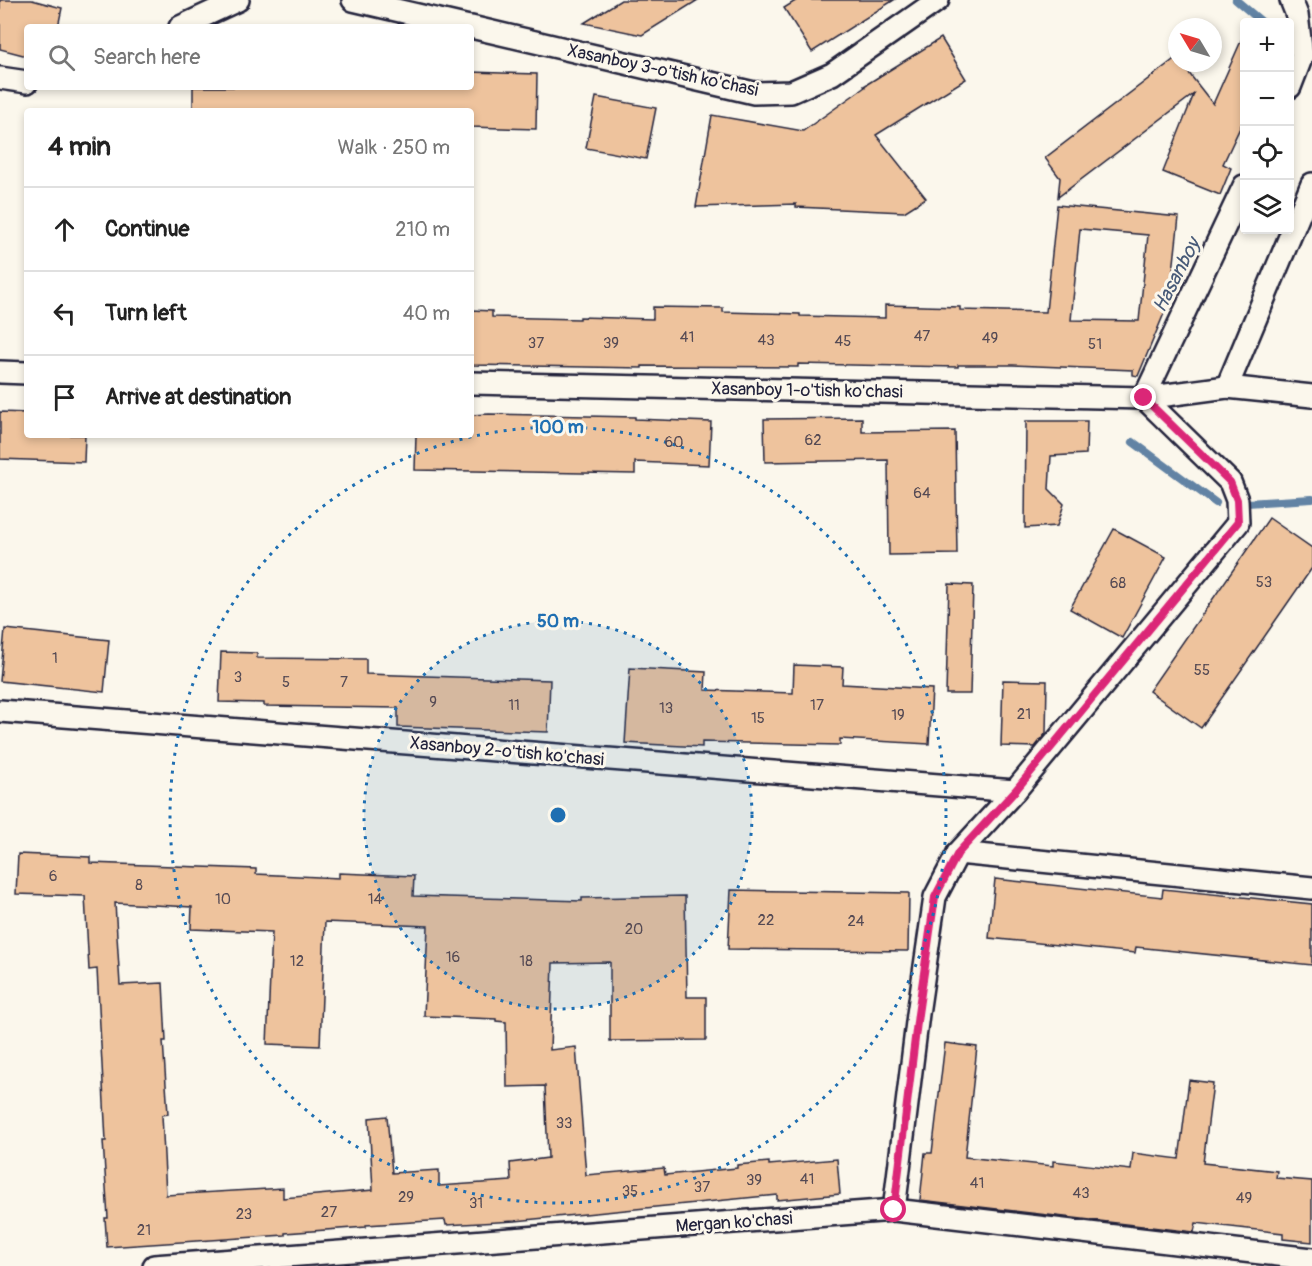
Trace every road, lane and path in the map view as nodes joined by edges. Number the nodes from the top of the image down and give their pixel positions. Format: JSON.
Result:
{"nodes":[{"id":1,"x":238,"y":0,"type":"edge"},
{"id":2,"x":354,"y":0,"type":"edge"},
{"id":3,"x":938,"y":0,"type":"edge"},
{"id":4,"x":1291,"y":0,"type":"edge"},
{"id":5,"x":186,"y":24,"type":"edge"},
{"id":6,"x":457,"y":24,"type":"edge"},
{"id":7,"x":474,"y":28,"type":"edge"},
{"id":8,"x":1294,"y":77,"type":"edge"},
{"id":9,"x":0,"y":78,"type":"edge"},
{"id":10,"x":24,"y":82,"type":"edge"},
{"id":11,"x":1312,"y":184,"type":"edge"},
{"id":12,"x":1240,"y":196,"type":"edge"},
{"id":13,"x":0,"y":372,"type":"edge"},
{"id":14,"x":24,"y":373,"type":"edge"},
{"id":15,"x":474,"y":383,"type":"edge"},
{"id":16,"x":1227,"y":387,"type":"junction"},
{"id":17,"x":1312,"y":396,"type":"edge"},
{"id":18,"x":1144,"y":398,"type":"junction"},
{"id":19,"x":0,"y":711,"type":"edge"},
{"id":20,"x":1015,"y":791,"type":"junction"},
{"id":21,"x":958,"y":853,"type":"junction"},
{"id":22,"x":1312,"y":888,"type":"edge"},
{"id":23,"x":894,"y":1210,"type":"junction"},
{"id":24,"x":1312,"y":1259,"type":"edge"},
{"id":25,"x":154,"y":1266,"type":"edge"}],
"edges":[{"from":1,"to":5,"type":"street"},
{"from":2,"to":6,"type":"street","name":"Xasanboy 3-o'tish ko'chasi"},
{"from":3,"to":7,"type":"street","name":"Xasanboy 3-o'tish ko'chasi"},
{"from":4,"to":8,"type":"street"},
{"from":9,"to":10,"type":"street"},
{"from":11,"to":16,"type":"street"},
{"from":12,"to":18,"type":"street"},
{"from":13,"to":14,"type":"street"},
{"from":15,"to":18,"type":"street","name":"Xasanboy 1-o'tish ko'chasi"},
{"from":16,"to":17,"type":"street"},
{"from":16,"to":18,"type":"street","name":"Xasanboy 1-o'tish ko'chasi"},
{"from":18,"to":20,"type":"street"},
{"from":19,"to":20,"type":"street","name":"Xasanboy 2-o'tish ko'chasi"},
{"from":20,"to":21,"type":"street"},
{"from":21,"to":22,"type":"street"},
{"from":21,"to":23,"type":"street"},
{"from":23,"to":24,"type":"street","name":"Mergan ko'chasi"},
{"from":23,"to":25,"type":"street","name":"Mergan ko'chasi"}]}
